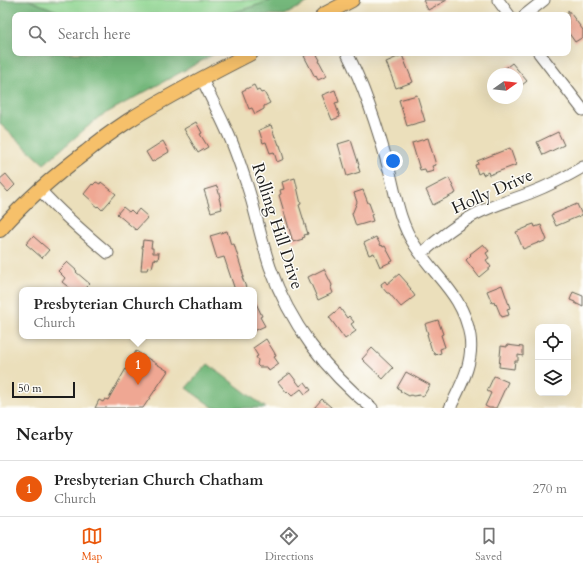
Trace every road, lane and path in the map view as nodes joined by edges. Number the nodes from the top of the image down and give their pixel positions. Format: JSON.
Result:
{"nodes":[{"id":1,"x":352,"y":0,"type":"edge"},
{"id":2,"x":498,"y":0,"type":"edge"},
{"id":3,"x":544,"y":0,"type":"edge"},
{"id":4,"x":330,"y":12,"type":"edge"},
{"id":5,"x":507,"y":12,"type":"edge"},
{"id":6,"x":529,"y":12,"type":"edge"},
{"id":7,"x":245,"y":56,"type":"edge"},
{"id":8,"x":349,"y":56,"type":"edge"},
{"id":9,"x":541,"y":56,"type":"edge"},
{"id":10,"x":202,"y":79,"type":"junction"},
{"id":11,"x":583,"y":110,"type":"edge"},
{"id":12,"x":583,"y":167,"type":"edge"},
{"id":13,"x":40,"y":190,"type":"junction"},
{"id":14,"x":0,"y":230,"type":"edge"},
{"id":15,"x":108,"y":253,"type":"dead end"},
{"id":16,"x":421,"y":254,"type":"junction"},
{"id":17,"x":372,"y":408,"type":"edge"},
{"id":18,"x":450,"y":408,"type":"edge"}],
"edges":[{"from":1,"to":4,"type":"main road"},
{"from":2,"to":5,"type":"street"},
{"from":3,"to":6,"type":"street"},
{"from":7,"to":10,"type":"main road"},
{"from":8,"to":16,"type":"street"},
{"from":9,"to":11,"type":"street"},
{"from":10,"to":13,"type":"main road"},
{"from":10,"to":17,"type":"street","name":"Rolling Hill Drive"},
{"from":12,"to":16,"type":"street","name":"Holly Drive"},
{"from":13,"to":14,"type":"main road"},
{"from":13,"to":15,"type":"street"},
{"from":16,"to":18,"type":"street"}]}
